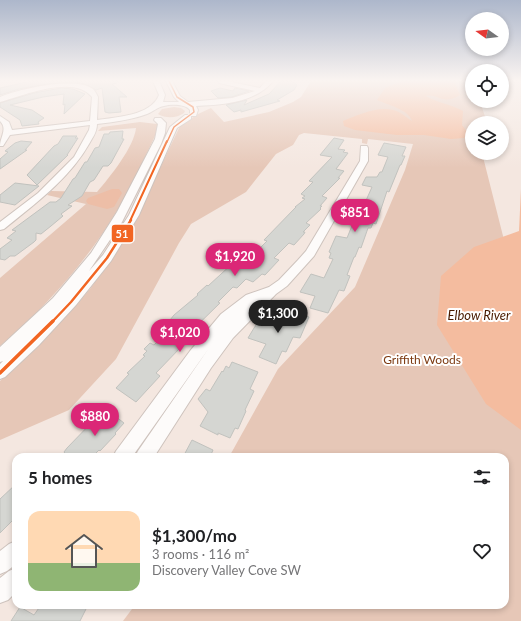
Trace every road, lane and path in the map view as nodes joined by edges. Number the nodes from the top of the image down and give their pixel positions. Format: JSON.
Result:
{"nodes":[{"id":1,"x":93,"y":110,"type":"edge"},
{"id":2,"x":148,"y":110,"type":"edge"},
{"id":3,"x":151,"y":110,"type":"edge"},
{"id":4,"x":193,"y":110,"type":"edge"},
{"id":5,"x":204,"y":110,"type":"edge"},
{"id":6,"x":190,"y":116,"type":"junction"},
{"id":7,"x":0,"y":118,"type":"edge"},
{"id":8,"x":152,"y":120,"type":"junction"},
{"id":9,"x":94,"y":125,"type":"junction"},
{"id":10,"x":5,"y":138,"type":"edge"},
{"id":11,"x":364,"y":148,"type":"dead end"},
{"id":12,"x":0,"y":227,"type":"edge"},
{"id":13,"x":273,"y":290,"type":"junction"},
{"id":14,"x":0,"y":356,"type":"edge"},
{"id":15,"x":0,"y":373,"type":"edge"},
{"id":16,"x":125,"y":453,"type":"edge"},
{"id":17,"x":147,"y":453,"type":"edge"},
{"id":18,"x":12,"y":554,"type":"edge"},
{"id":19,"x":0,"y":564,"type":"edge"},
{"id":20,"x":12,"y":582,"type":"edge"},
{"id":21,"x":0,"y":592,"type":"edge"}],
"edges":[{"from":1,"to":9,"type":"street"},
{"from":2,"to":9,"type":"street"},
{"from":3,"to":8,"type":"street"},
{"from":4,"to":6,"type":"street"},
{"from":5,"to":6,"type":"street"},
{"from":6,"to":8,"type":"street"},
{"from":6,"to":15,"type":"street"},
{"from":7,"to":10,"type":"street"},
{"from":8,"to":9,"type":"street"},
{"from":8,"to":14,"type":"street"},
{"from":9,"to":10,"type":"street"},
{"from":9,"to":12,"type":"street"},
{"from":11,"to":13,"type":"street"},
{"from":13,"to":16,"type":"street"},
{"from":13,"to":17,"type":"street"},
{"from":18,"to":19,"type":"street"},
{"from":20,"to":21,"type":"street"}]}
